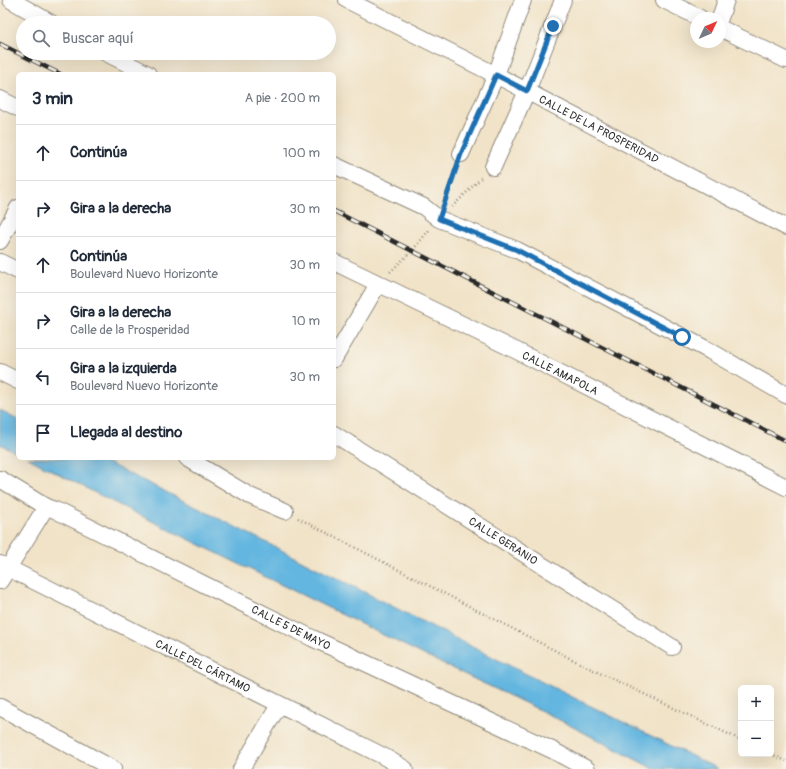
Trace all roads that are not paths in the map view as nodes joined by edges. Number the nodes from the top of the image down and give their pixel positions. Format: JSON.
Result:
{"nodes":[{"id":1,"x":11,"y":0,"type":"edge"},
{"id":2,"x":347,"y":0,"type":"edge"},
{"id":3,"x":524,"y":0,"type":"edge"},
{"id":4,"x":563,"y":0,"type":"edge"},
{"id":5,"x":664,"y":0,"type":"edge"},
{"id":6,"x":726,"y":0,"type":"edge"},
{"id":7,"x":722,"y":12,"type":"edge"},
{"id":8,"x":690,"y":13,"type":"edge"},
{"id":9,"x":39,"y":16,"type":"edge"},
{"id":10,"x":726,"y":31,"type":"edge"},
{"id":11,"x":120,"y":60,"type":"edge"},
{"id":12,"x":786,"y":60,"type":"edge"},
{"id":13,"x":144,"y":72,"type":"edge"},
{"id":14,"x":496,"y":75,"type":"junction"},
{"id":15,"x":527,"y":91,"type":"junction"},
{"id":16,"x":0,"y":99,"type":"edge"},
{"id":17,"x":16,"y":107,"type":"edge"},
{"id":18,"x":461,"y":154,"type":"road end"},
{"id":19,"x":336,"y":166,"type":"edge"},
{"id":20,"x":493,"y":167,"type":"dead end"},
{"id":21,"x":16,"y":212,"type":"edge"},
{"id":22,"x":786,"y":227,"type":"edge"},
{"id":23,"x":0,"y":241,"type":"edge"},
{"id":24,"x":0,"y":262,"type":"edge"},
{"id":25,"x":336,"y":263,"type":"edge"},
{"id":26,"x":16,"y":270,"type":"edge"},
{"id":27,"x":378,"y":284,"type":"junction"},
{"id":28,"x":336,"y":356,"type":"edge"},
{"id":29,"x":0,"y":372,"type":"edge"},
{"id":30,"x":16,"y":380,"type":"edge"},
{"id":31,"x":786,"y":395,"type":"edge"},
{"id":32,"x":336,"y":435,"type":"edge"},
{"id":33,"x":190,"y":460,"type":"edge"},
{"id":34,"x":0,"y":480,"type":"edge"},
{"id":35,"x":786,"y":487,"type":"edge"},
{"id":36,"x":46,"y":507,"type":"junction"},
{"id":37,"x":285,"y":511,"type":"road end"},
{"id":38,"x":3,"y":571,"type":"edge"},
{"id":39,"x":672,"y":647,"type":"dead end"},
{"id":40,"x":279,"y":705,"type":"junction"},
{"id":41,"x":0,"y":707,"type":"edge"},
{"id":42,"x":113,"y":769,"type":"edge"},
{"id":43,"x":241,"y":769,"type":"edge"},
{"id":44,"x":405,"y":769,"type":"edge"},
{"id":45,"x":586,"y":769,"type":"edge"}],
"edges":[{"from":1,"to":9,"type":"street"},
{"from":2,"to":14,"type":"street","name":"CALLE DE LA PROSPERIDAD"},
{"from":3,"to":14,"type":"street"},
{"from":4,"to":15,"type":"street"},
{"from":5,"to":8,"type":"street"},
{"from":6,"to":7,"type":"street"},
{"from":10,"to":12,"type":"street"},
{"from":11,"to":13,"type":"street"},
{"from":14,"to":15,"type":"street","name":"CALLE DE LA PROSPERIDAD"},
{"from":14,"to":18,"type":"street"},
{"from":15,"to":20,"type":"street"},
{"from":15,"to":22,"type":"street","name":"CALLE DE LA PROSPERIDAD"},
{"from":16,"to":17,"type":"street"},
{"from":19,"to":31,"type":"street"},
{"from":21,"to":23,"type":"street"},
{"from":24,"to":26,"type":"street"},
{"from":25,"to":27,"type":"street","name":"CALLE AMAPOLA"},
{"from":27,"to":28,"type":"street"},
{"from":27,"to":35,"type":"street","name":"CALLE AMAPOLA"},
{"from":29,"to":30,"type":"street"},
{"from":32,"to":39,"type":"street","name":"CALLE GERANIO"},
{"from":33,"to":37,"type":"street"},
{"from":34,"to":36,"type":"street","name":"CALLE 5 DE MAYO"},
{"from":36,"to":38,"type":"street"},
{"from":36,"to":45,"type":"street","name":"CALLE 5 DE MAYO"},
{"from":38,"to":40,"type":"street","name":"CALLE DEL CÁRTAMO"},
{"from":40,"to":43,"type":"street"},
{"from":40,"to":44,"type":"street","name":"CALLE DEL CÁRTAMO"},
{"from":41,"to":42,"type":"street"}]}
